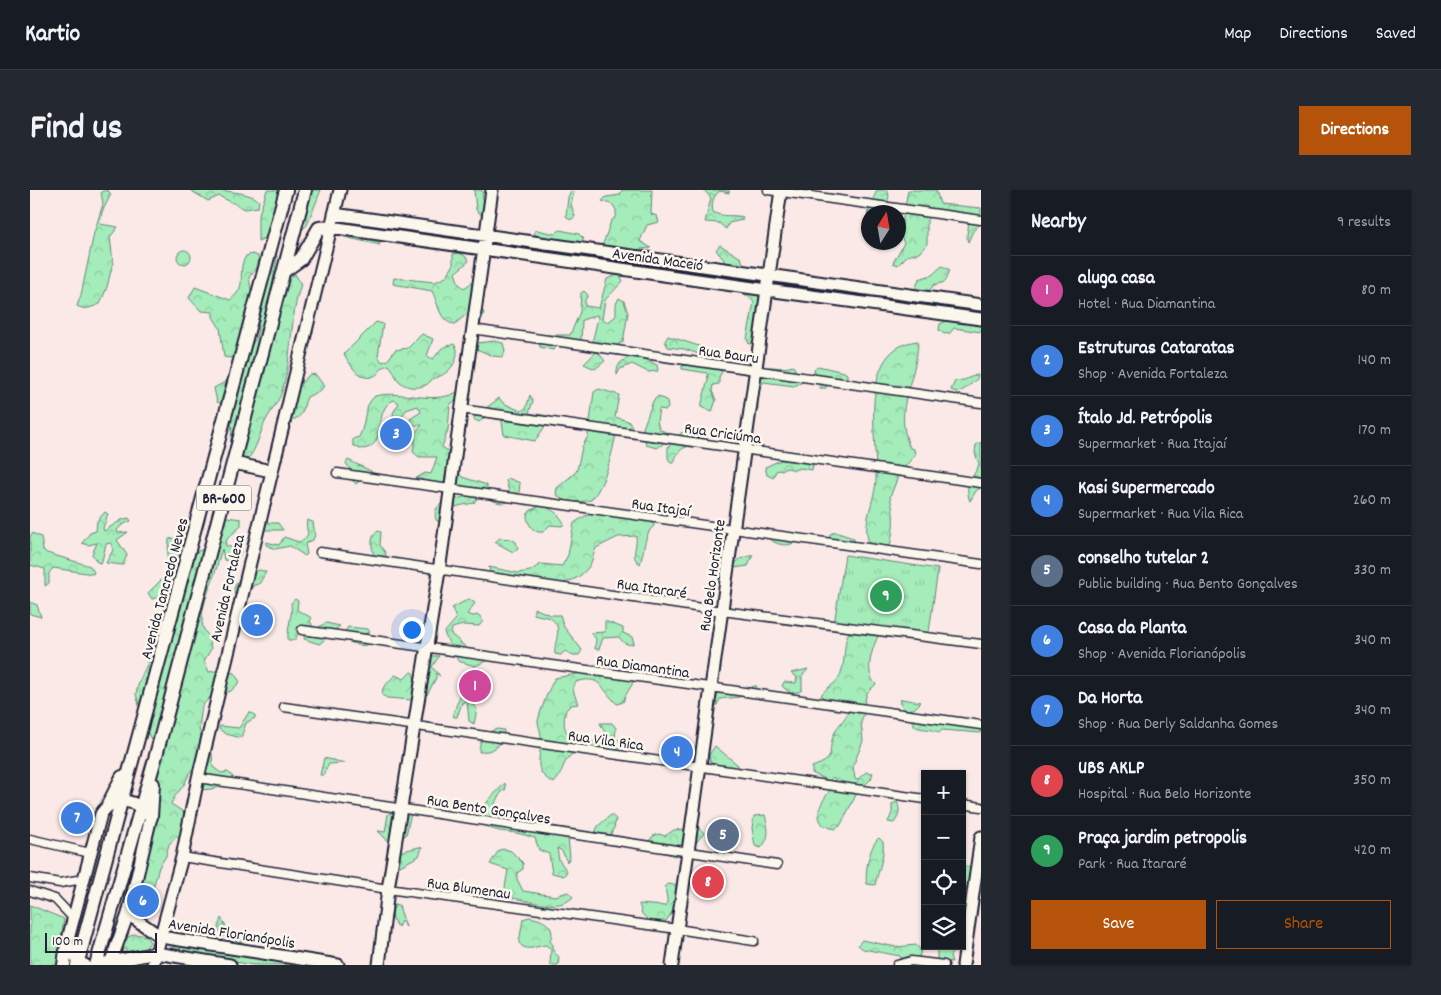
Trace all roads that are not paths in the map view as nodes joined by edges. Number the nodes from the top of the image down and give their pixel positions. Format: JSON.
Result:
{"nodes":[{"id":1,"x":286,"y":190,"type":"edge"},
{"id":2,"x":306,"y":190,"type":"edge"},
{"id":3,"x":340,"y":190,"type":"edge"},
{"id":4,"x":492,"y":190,"type":"edge"},
{"id":5,"x":768,"y":190,"type":"edge"},
{"id":6,"x":781,"y":191,"type":"edge"},
{"id":7,"x":334,"y":214,"type":"junction"},
{"id":8,"x":981,"y":220,"type":"edge"},
{"id":9,"x":330,"y":227,"type":"junction"},
{"id":10,"x":486,"y":235,"type":"junction"},
{"id":11,"x":484,"y":249,"type":"junction"},
{"id":12,"x":284,"y":271,"type":"junction"},
{"id":13,"x":769,"y":275,"type":"junction"},
{"id":14,"x":767,"y":290,"type":"junction"},
{"id":15,"x":981,"y":304,"type":"edge"},
{"id":16,"x":981,"y":318,"type":"edge"},
{"id":17,"x":472,"y":329,"type":"junction"},
{"id":18,"x":757,"y":371,"type":"junction"},
{"id":19,"x":981,"y":403,"type":"edge"},
{"id":20,"x":461,"y":409,"type":"junction"},
{"id":21,"x":746,"y":450,"type":"junction"},
{"id":22,"x":234,"y":463,"type":"junction"},
{"id":23,"x":271,"y":471,"type":"junction"},
{"id":24,"x":337,"y":474,"type":"dead end"},
{"id":25,"x":981,"y":483,"type":"edge"},
{"id":26,"x":450,"y":491,"type":"junction"},
{"id":27,"x":734,"y":530,"type":"junction"},
{"id":28,"x":320,"y":552,"type":"dead end"},
{"id":29,"x":981,"y":564,"type":"edge"},
{"id":30,"x":439,"y":571,"type":"junction"},
{"id":31,"x":722,"y":611,"type":"junction"},
{"id":32,"x":302,"y":630,"type":"dead end"},
{"id":33,"x":981,"y":644,"type":"edge"},
{"id":34,"x":427,"y":648,"type":"junction"},
{"id":35,"x":711,"y":688,"type":"junction"},
{"id":36,"x":284,"y":707,"type":"dead end"},
{"id":37,"x":981,"y":725,"type":"edge"},
{"id":38,"x":414,"y":726,"type":"junction"},
{"id":39,"x":133,"y":757,"type":"junction"},
{"id":40,"x":155,"y":759,"type":"junction"},
{"id":41,"x":699,"y":766,"type":"junction"},
{"id":42,"x":198,"y":778,"type":"junction"},
{"id":43,"x":921,"y":798,"type":"edge"},
{"id":44,"x":121,"y":800,"type":"junction"},
{"id":45,"x":108,"y":805,"type":"junction"},
{"id":46,"x":966,"y":805,"type":"edge"},
{"id":47,"x":142,"y":806,"type":"junction"},
{"id":48,"x":981,"y":807,"type":"edge"},
{"id":49,"x":401,"y":808,"type":"junction"},
{"id":50,"x":151,"y":817,"type":"junction"},
{"id":51,"x":981,"y":837,"type":"edge"},
{"id":52,"x":30,"y":839,"type":"edge"},
{"id":53,"x":689,"y":852,"type":"junction"},
{"id":54,"x":90,"y":853,"type":"junction"},
{"id":55,"x":182,"y":857,"type":"junction"},
{"id":56,"x":777,"y":865,"type":"dead end"},
{"id":57,"x":30,"y":878,"type":"edge"},
{"id":58,"x":83,"y":879,"type":"junction"},
{"id":59,"x":388,"y":890,"type":"junction"},
{"id":60,"x":30,"y":891,"type":"edge"},
{"id":61,"x":128,"y":914,"type":"junction"},
{"id":62,"x":73,"y":918,"type":"junction"},
{"id":63,"x":677,"y":929,"type":"junction"},
{"id":64,"x":161,"y":937,"type":"junction"},
{"id":65,"x":754,"y":941,"type":"dead end"},
{"id":66,"x":67,"y":943,"type":"junction"},
{"id":67,"x":156,"y":953,"type":"junction"},
{"id":68,"x":80,"y":964,"type":"edge"},
{"id":69,"x":104,"y":964,"type":"edge"},
{"id":70,"x":64,"y":965,"type":"edge"},
{"id":71,"x":153,"y":965,"type":"edge"},
{"id":72,"x":230,"y":965,"type":"edge"},
{"id":73,"x":338,"y":965,"type":"edge"},
{"id":74,"x":379,"y":965,"type":"edge"},
{"id":75,"x":672,"y":965,"type":"edge"},
{"id":76,"x":897,"y":965,"type":"edge"},
{"id":77,"x":944,"y":965,"type":"edge"},
{"id":78,"x":963,"y":965,"type":"edge"}],
"edges":[{"from":1,"to":39,"type":"main road","name":"Avenida Tancredo Neves","number":"BR-600"},
{"from":2,"to":12,"type":"main road","number":"BR-600"},
{"from":3,"to":7,"type":"street","name":"Avenida Fortaleza"},
{"from":4,"to":10,"type":"street"},
{"from":5,"to":6,"type":"street"},
{"from":6,"to":8,"type":"street"},
{"from":6,"to":13,"type":"street","name":"Rua Belo Horizonte"},
{"from":7,"to":9,"type":"street","name":"Avenida Fortaleza"},
{"from":7,"to":10,"type":"street","name":"Avenida Maceió"},
{"from":9,"to":11,"type":"street","name":"Avenida Maceió"},
{"from":9,"to":12,"type":"main road"},
{"from":9,"to":23,"type":"street","name":"Avenida Fortaleza"},
{"from":10,"to":11,"type":"street"},
{"from":10,"to":13,"type":"street","name":"Avenida Maceió"},
{"from":11,"to":14,"type":"street","name":"Avenida Maceió"},
{"from":11,"to":17,"type":"street"},
{"from":12,"to":22,"type":"main road","number":"BR-600"},
{"from":13,"to":14,"type":"street","name":"Rua Belo Horizonte"},
{"from":13,"to":15,"type":"street","name":"Avenida Maceió"},
{"from":14,"to":16,"type":"street","name":"Avenida Maceió"},
{"from":14,"to":18,"type":"street","name":"Rua Belo Horizonte"},
{"from":17,"to":18,"type":"street","name":"Rua Bauru"},
{"from":17,"to":20,"type":"street"},
{"from":18,"to":19,"type":"street","name":"Rua Bauru"},
{"from":18,"to":21,"type":"street","name":"Rua Belo Horizonte"},
{"from":20,"to":21,"type":"street","name":"Rua Criciúma"},
{"from":20,"to":26,"type":"street"},
{"from":21,"to":25,"type":"street","name":"Rua Criciúma"},
{"from":21,"to":27,"type":"street","name":"Rua Belo Horizonte"},
{"from":22,"to":23,"type":"street"},
{"from":22,"to":40,"type":"main road","number":"BR-600"},
{"from":23,"to":42,"type":"street","name":"Avenida Fortaleza"},
{"from":24,"to":26,"type":"street","name":"Rua Itajaí"},
{"from":26,"to":27,"type":"street","name":"Rua Itajaí"},
{"from":26,"to":30,"type":"street"},
{"from":27,"to":29,"type":"street","name":"Rua Itajaí"},
{"from":27,"to":31,"type":"street","name":"Rua Belo Horizonte"},
{"from":28,"to":30,"type":"street","name":"Rua Itararé"},
{"from":30,"to":31,"type":"street","name":"Rua Itararé"},
{"from":30,"to":34,"type":"street"},
{"from":31,"to":33,"type":"street","name":"Rua Itararé"},
{"from":31,"to":35,"type":"street","name":"Rua Belo Horizonte"},
{"from":32,"to":34,"type":"street","name":"Rua Diamantina"},
{"from":34,"to":35,"type":"street","name":"Rua Diamantina"},
{"from":34,"to":38,"type":"street"},
{"from":35,"to":37,"type":"street","name":"Rua Diamantina"},
{"from":35,"to":41,"type":"street","name":"Rua Belo Horizonte"},
{"from":36,"to":38,"type":"street","name":"Rua Vila Rica"},
{"from":38,"to":41,"type":"street","name":"Rua Vila Rica"},
{"from":38,"to":49,"type":"street"},
{"from":39,"to":44,"type":"main road","name":"Avenida Tancredo Neves","number":"BR-600"},
{"from":39,"to":45,"type":"main road"},
{"from":40,"to":47,"type":"main road","number":"BR-600"},
{"from":40,"to":50,"type":"main road"},
{"from":41,"to":43,"type":"street","name":"Rua Vila Rica"},
{"from":41,"to":53,"type":"street","name":"Rua Belo Horizonte"},
{"from":42,"to":49,"type":"street","name":"Rua Bento Gonçalves"},
{"from":42,"to":55,"type":"street","name":"Avenida Fortaleza"},
{"from":44,"to":45,"type":"street"},
{"from":44,"to":47,"type":"street"},
{"from":44,"to":68,"type":"main road","name":"Avenida Tancredo Neves","number":"BR-600"},
{"from":45,"to":54,"type":"street"},
{"from":46,"to":48,"type":"street"},
{"from":47,"to":50,"type":"street"},
{"from":47,"to":69,"type":"main road","number":"BR-600"},
{"from":49,"to":53,"type":"street","name":"Rua Bento Gonçalves"},
{"from":49,"to":59,"type":"street"},
{"from":50,"to":61,"type":"street"},
{"from":51,"to":78,"type":"street"},
{"from":52,"to":54,"type":"street"},
{"from":53,"to":56,"type":"street","name":"Rua Bento Gonçalves"},
{"from":53,"to":63,"type":"street","name":"Rua Belo Horizonte"},
{"from":54,"to":58,"type":"street"},
{"from":55,"to":59,"type":"street","name":"Rua Blumenau"},
{"from":55,"to":64,"type":"street","name":"Avenida Fortaleza"},
{"from":57,"to":58,"type":"street"},
{"from":58,"to":62,"type":"street"},
{"from":59,"to":63,"type":"street","name":"Rua Blumenau"},
{"from":59,"to":74,"type":"street"},
{"from":60,"to":62,"type":"street"},
{"from":61,"to":64,"type":"street","name":"Avenida Florianópolis"},
{"from":61,"to":69,"type":"street"},
{"from":62,"to":66,"type":"street"},
{"from":63,"to":65,"type":"street","name":"Rua Blumenau"},
{"from":63,"to":75,"type":"street","name":"Rua Belo Horizonte"},
{"from":64,"to":67,"type":"street","name":"Avenida Fortaleza"},
{"from":64,"to":73,"type":"street","name":"Avenida Florianópolis"},
{"from":66,"to":68,"type":"street"},
{"from":66,"to":70,"type":"main road"},
{"from":67,"to":69,"type":"street","name":"Avenida Florianópolis"},
{"from":67,"to":71,"type":"street","name":"Avenida Fortaleza"},
{"from":67,"to":72,"type":"street","name":"Avenida Florianópolis"},
{"from":76,"to":77,"type":"street"}]}
